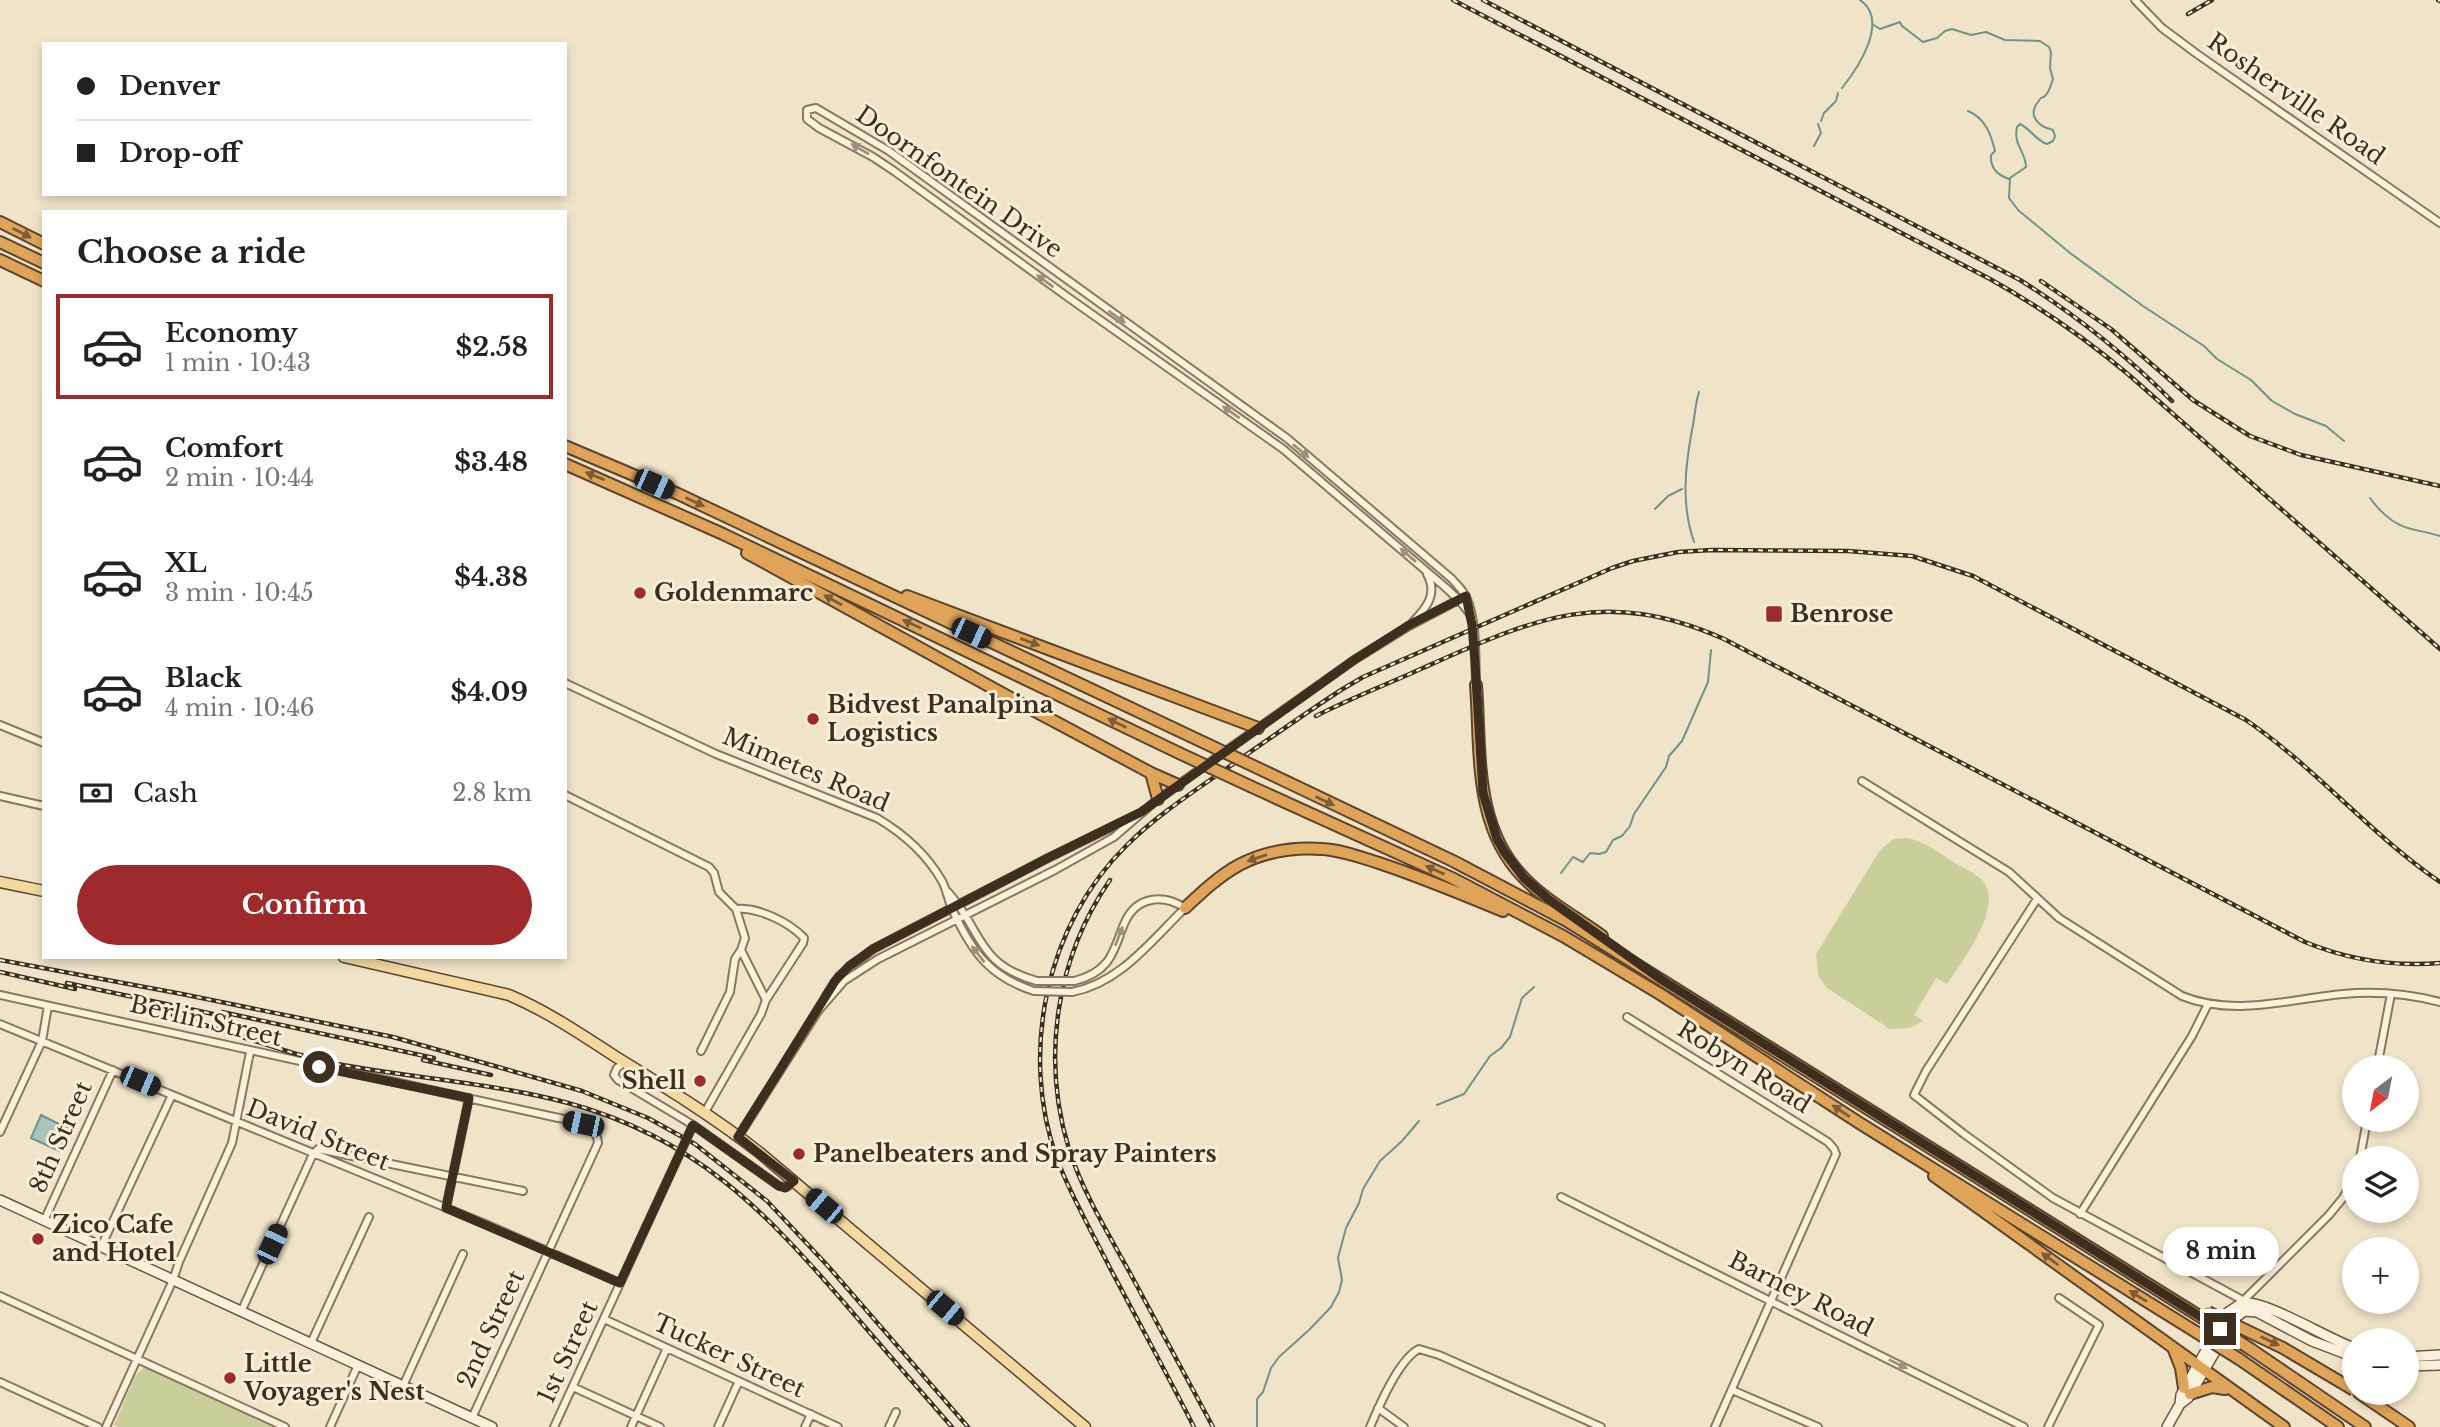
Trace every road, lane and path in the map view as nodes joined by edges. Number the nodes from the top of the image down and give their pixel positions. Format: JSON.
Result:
{"nodes":[{"id":1,"x":2149,"y":0,"type":"edge"},
{"id":2,"x":2137,"y":2,"type":"edge"},
{"id":3,"x":0,"y":222,"type":"edge"},
{"id":4,"x":2440,"y":223,"type":"edge"},
{"id":5,"x":0,"y":242,"type":"edge"},
{"id":6,"x":42,"y":243,"type":"edge"},
{"id":7,"x":0,"y":260,"type":"edge"},
{"id":8,"x":42,"y":262,"type":"edge"},
{"id":9,"x":42,"y":280,"type":"edge"},
{"id":10,"x":567,"y":447,"type":"edge"},
{"id":11,"x":567,"y":465,"type":"edge"},
{"id":12,"x":673,"y":511,"type":"junction"},
{"id":13,"x":1424,"y":569,"type":"junction"},
{"id":14,"x":851,"y":576,"type":"junction"},
{"id":15,"x":1463,"y":598,"type":"junction"},
{"id":16,"x":1409,"y":625,"type":"junction"},
{"id":17,"x":567,"y":684,"type":"edge"},
{"id":18,"x":1476,"y":685,"type":"joint"},
{"id":19,"x":0,"y":726,"type":"edge"},
{"id":20,"x":1258,"y":728,"type":"junction"},
{"id":21,"x":42,"y":742,"type":"edge"},
{"id":22,"x":1151,"y":773,"type":"junction"},
{"id":23,"x":1862,"y":781,"type":"dead end"},
{"id":24,"x":1178,"y":785,"type":"junction"},
{"id":25,"x":0,"y":796,"type":"edge"},
{"id":26,"x":567,"y":796,"type":"edge"},
{"id":27,"x":1158,"y":799,"type":"junction"},
{"id":28,"x":42,"y":806,"type":"edge"},
{"id":29,"x":1141,"y":812,"type":"junction"},
{"id":30,"x":0,"y":882,"type":"edge"},
{"id":31,"x":947,"y":890,"type":"junction"},
{"id":32,"x":42,"y":891,"type":"edge"},
{"id":33,"x":2037,"y":899,"type":"junction"},
{"id":34,"x":959,"y":904,"type":"junction"},
{"id":35,"x":951,"y":908,"type":"junction"},
{"id":36,"x":1185,"y":908,"type":"junction"},
{"id":37,"x":736,"y":909,"type":"junction"},
{"id":38,"x":965,"y":915,"type":"junction"},
{"id":39,"x":957,"y":919,"type":"junction"},
{"id":40,"x":741,"y":950,"type":"junction"},
{"id":41,"x":353,"y":959,"type":"edge"},
{"id":42,"x":1662,"y":980,"type":"junction"},
{"id":43,"x":2391,"y":994,"type":"junction"},
{"id":44,"x":0,"y":995,"type":"edge"},
{"id":45,"x":1660,"y":995,"type":"junction"},
{"id":46,"x":766,"y":1000,"type":"junction"},
{"id":47,"x":2440,"y":1002,"type":"edge"},
{"id":48,"x":2208,"y":1004,"type":"junction"},
{"id":49,"x":48,"y":1006,"type":"junction"},
{"id":50,"x":818,"y":1011,"type":"junction"},
{"id":51,"x":1627,"y":1017,"type":"dead end"},
{"id":52,"x":0,"y":1024,"type":"edge"},
{"id":53,"x":41,"y":1041,"type":"junction"},
{"id":54,"x":701,"y":1051,"type":"dead end"},
{"id":55,"x":250,"y":1052,"type":"junction"},
{"id":56,"x":2379,"y":1055,"type":"edge"},
{"id":57,"x":625,"y":1062,"type":"junction"},
{"id":58,"x":113,"y":1070,"type":"junction"},
{"id":59,"x":172,"y":1095,"type":"junction"},
{"id":60,"x":469,"y":1098,"type":"junction"},
{"id":61,"x":705,"y":1112,"type":"junction"},
{"id":62,"x":237,"y":1122,"type":"junction"},
{"id":63,"x":1861,"y":1124,"type":"junction"},
{"id":64,"x":693,"y":1125,"type":"junction"},
{"id":65,"x":0,"y":1132,"type":"edge"},
{"id":66,"x":738,"y":1137,"type":"junction"},
{"id":67,"x":598,"y":1143,"type":"joint"},
{"id":68,"x":313,"y":1154,"type":"junction"},
{"id":69,"x":348,"y":1154,"type":"junction"},
{"id":70,"x":346,"y":1167,"type":"junction"},
{"id":71,"x":453,"y":1176,"type":"junction"},
{"id":72,"x":794,"y":1181,"type":"junction"},
{"id":73,"x":523,"y":1191,"type":"dead end"},
{"id":74,"x":1561,"y":1197,"type":"dead end"},
{"id":75,"x":2342,"y":1199,"type":"edge"},
{"id":76,"x":0,"y":1200,"type":"edge"},
{"id":77,"x":446,"y":1208,"type":"junction"},
{"id":78,"x":2080,"y":1214,"type":"junction"},
{"id":79,"x":369,"y":1217,"type":"dead end"},
{"id":80,"x":44,"y":1221,"type":"junction"},
{"id":81,"x":101,"y":1247,"type":"junction"},
{"id":82,"x":548,"y":1252,"type":"junction"},
{"id":83,"x":463,"y":1254,"type":"dead end"},
{"id":84,"x":173,"y":1280,"type":"junction"},
{"id":85,"x":620,"y":1283,"type":"junction"},
{"id":86,"x":0,"y":1296,"type":"edge"},
{"id":87,"x":2059,"y":1298,"type":"dead end"},
{"id":88,"x":1771,"y":1301,"type":"junction"},
{"id":89,"x":2245,"y":1301,"type":"junction"},
{"id":90,"x":2253,"y":1311,"type":"junction"},
{"id":91,"x":242,"y":1312,"type":"junction"},
{"id":92,"x":2206,"y":1315,"type":"junction"},
{"id":93,"x":604,"y":1319,"type":"junction"},
{"id":94,"x":311,"y":1343,"type":"junction"},
{"id":95,"x":2342,"y":1343,"type":"edge"},
{"id":96,"x":667,"y":1348,"type":"junction"},
{"id":97,"x":2172,"y":1348,"type":"junction"},
{"id":98,"x":2342,"y":1352,"type":"edge"},
{"id":99,"x":2440,"y":1355,"type":"edge"},
{"id":100,"x":2419,"y":1356,"type":"edge"},
{"id":101,"x":138,"y":1359,"type":"junction"},
{"id":102,"x":2440,"y":1364,"type":"edge"},
{"id":103,"x":2419,"y":1365,"type":"edge"},
{"id":104,"x":358,"y":1366,"type":"junction"},
{"id":105,"x":2200,"y":1368,"type":"junction"},
{"id":106,"x":739,"y":1381,"type":"junction"},
{"id":107,"x":0,"y":1382,"type":"edge"},
{"id":108,"x":2342,"y":1383,"type":"edge"},
{"id":109,"x":403,"y":1386,"type":"junction"},
{"id":110,"x":573,"y":1387,"type":"junction"},
{"id":111,"x":1732,"y":1390,"type":"junction"},
{"id":112,"x":2232,"y":1390,"type":"junction"},
{"id":113,"x":2187,"y":1391,"type":"junction"},
{"id":114,"x":2377,"y":1405,"type":"edge"},
{"id":115,"x":1378,"y":1408,"type":"junction"},
{"id":116,"x":896,"y":1412,"type":"dead end"},
{"id":117,"x":811,"y":1415,"type":"junction"},
{"id":118,"x":636,"y":1416,"type":"junction"},
{"id":119,"x":472,"y":1418,"type":"junction"},
{"id":120,"x":98,"y":1427,"type":"edge"},
{"id":121,"x":106,"y":1427,"type":"edge"},
{"id":122,"x":285,"y":1427,"type":"edge"},
{"id":123,"x":330,"y":1427,"type":"edge"},
{"id":124,"x":492,"y":1427,"type":"edge"},
{"id":125,"x":554,"y":1427,"type":"edge"},
{"id":126,"x":631,"y":1427,"type":"edge"},
{"id":127,"x":660,"y":1427,"type":"edge"},
{"id":128,"x":718,"y":1427,"type":"edge"},
{"id":129,"x":805,"y":1427,"type":"edge"},
{"id":130,"x":838,"y":1427,"type":"edge"},
{"id":131,"x":889,"y":1427,"type":"edge"},
{"id":132,"x":1085,"y":1427,"type":"edge"},
{"id":133,"x":1370,"y":1427,"type":"edge"},
{"id":134,"x":1404,"y":1427,"type":"edge"},
{"id":135,"x":1601,"y":1427,"type":"edge"},
{"id":136,"x":1715,"y":1427,"type":"edge"},
{"id":137,"x":1818,"y":1427,"type":"edge"},
{"id":138,"x":2024,"y":1427,"type":"edge"},
{"id":139,"x":2048,"y":1427,"type":"edge"},
{"id":140,"x":2167,"y":1427,"type":"edge"},
{"id":141,"x":2284,"y":1427,"type":"edge"},
{"id":142,"x":2338,"y":1427,"type":"edge"},
{"id":143,"x":2365,"y":1427,"type":"edge"},
{"id":144,"x":2409,"y":1427,"type":"edge"}],
"edges":[{"from":1,"to":2,"type":"street"},
{"from":2,"to":4,"type":"street","name":"Rosherville Road"},
{"from":3,"to":6,"type":"highway","one_way":true},
{"from":5,"to":8,"type":"highway"},
{"from":7,"to":9,"type":"highway"},
{"from":10,"to":14,"type":"highway","one_way":true},
{"from":12,"to":11,"type":"highway","one_way":true},
{"from":22,"to":12,"type":"highway","one_way":true},
{"from":45,"to":12,"type":"highway","one_way":true,"bridge":true},
{"from":13,"to":15,"type":"street","name":"Doornfontein Drive"},
{"from":13,"to":15,"type":"street","name":"Doornfontein Drive","one_way":true},
{"from":13,"to":16,"type":"street"},
{"from":14,"to":20,"type":"highway","one_way":true},
{"from":14,"to":42,"type":"highway","one_way":true,"bridge":true},
{"from":15,"to":16,"type":"street"},
{"from":15,"to":18,"type":"street"},
{"from":16,"to":20,"type":"street"},
{"from":17,"to":31,"type":"street","name":"Mimetes Road"},
{"from":18,"to":42,"type":"highway"},
{"from":19,"to":21,"type":"street"},
{"from":20,"to":24,"type":"street"},
{"from":22,"to":24,"type":"highway"},
{"from":22,"to":27,"type":"highway"},
{"from":23,"to":33,"type":"street"},
{"from":24,"to":27,"type":"street"},
{"from":25,"to":28,"type":"street"},
{"from":26,"to":37,"type":"street"},
{"from":27,"to":29,"type":"street"},
{"from":29,"to":34,"type":"street"},
{"from":29,"to":38,"type":"street"},
{"from":30,"to":32,"type":"main road"},
{"from":31,"to":34,"type":"street"},
{"from":31,"to":35,"type":"street","name":"Mimetes Road"},
{"from":33,"to":48,"type":"street"},
{"from":33,"to":78,"type":"street"},
{"from":34,"to":35,"type":"street"},
{"from":34,"to":38,"type":"street"},
{"from":35,"to":39,"type":"street","name":"Mimetes Road"},
{"from":35,"to":50,"type":"street"},
{"from":38,"to":36,"type":"street","one_way":true,"bridge":true},
{"from":36,"to":39,"type":"street","name":"Mimetes Road","one_way":true,"bridge":true},
{"from":45,"to":36,"type":"highway","one_way":true},
{"from":37,"to":40,"type":"street"},
{"from":37,"to":46,"type":"street"},
{"from":38,"to":39,"type":"street"},
{"from":39,"to":50,"type":"street"},
{"from":40,"to":46,"type":"street"},
{"from":40,"to":54,"type":"street"},
{"from":41,"to":57,"type":"main road"},
{"from":42,"to":92,"type":"highway"},
{"from":43,"to":47,"type":"street"},
{"from":43,"to":48,"type":"street"},
{"from":43,"to":56,"type":"street"},
{"from":44,"to":49,"type":"street","name":"Berlin Street"},
{"from":63,"to":45,"type":"highway","one_way":true},
{"from":46,"to":61,"type":"street"},
{"from":48,"to":78,"type":"street"},
{"from":49,"to":53,"type":"street"},
{"from":49,"to":55,"type":"street","name":"Berlin Street"},
{"from":50,"to":66,"type":"street"},
{"from":51,"to":88,"type":"street","name":"Robyn Road"},
{"from":52,"to":53,"type":"street","name":"David Street"},
{"from":53,"to":58,"type":"street","name":"David Street"},
{"from":53,"to":65,"type":"street"},
{"from":55,"to":60,"type":"street","name":"Berlin Street"},
{"from":55,"to":62,"type":"street"},
{"from":57,"to":61,"type":"main road"},
{"from":57,"to":64,"type":"street"},
{"from":58,"to":59,"type":"street","name":"David Street"},
{"from":58,"to":80,"type":"street","name":"8th Street"},
{"from":59,"to":62,"type":"street","name":"David Street"},
{"from":59,"to":81,"type":"street"},
{"from":60,"to":67,"type":"street","name":"Berlin Street"},
{"from":60,"to":71,"type":"street"},
{"from":61,"to":66,"type":"main road"},
{"from":62,"to":68,"type":"street","name":"David Street"},
{"from":62,"to":84,"type":"street"},
{"from":97,"to":63,"type":"highway","one_way":true},
{"from":142,"to":63,"type":"highway","one_way":true,"bridge":true},
{"from":64,"to":72,"type":"street"},
{"from":64,"to":85,"type":"street","name":"1st Street","bridge":true},
{"from":66,"to":72,"type":"main road"},
{"from":67,"to":82,"type":"street","name":"2nd Street"},
{"from":68,"to":69,"type":"street"},
{"from":68,"to":70,"type":"street","name":"David Street"},
{"from":68,"to":91,"type":"street"},
{"from":69,"to":70,"type":"street"},
{"from":69,"to":71,"type":"street"},
{"from":70,"to":77,"type":"street","name":"David Street"},
{"from":71,"to":73,"type":"street"},
{"from":71,"to":77,"type":"street"},
{"from":72,"to":132,"type":"main road"},
{"from":74,"to":88,"type":"street","name":"Barney Road"},
{"from":75,"to":89,"type":"street"},
{"from":76,"to":80,"type":"main road"},
{"from":77,"to":82,"type":"street","name":"David Street"},
{"from":78,"to":89,"type":"street"},
{"from":79,"to":94,"type":"street"},
{"from":80,"to":81,"type":"main road"},
{"from":81,"to":84,"type":"main road"},
{"from":82,"to":85,"type":"street","name":"David Street"},
{"from":82,"to":119,"type":"street","name":"2nd Street"},
{"from":83,"to":109,"type":"street"},
{"from":84,"to":91,"type":"main road"},
{"from":84,"to":101,"type":"street"},
{"from":85,"to":93,"type":"street","name":"1st Street"},
{"from":86,"to":101,"type":"street"},
{"from":87,"to":139,"type":"street"},
{"from":88,"to":111,"type":"street"},
{"from":88,"to":138,"type":"street","name":"Barney Road","one_way":true},
{"from":89,"to":90,"type":"street"},
{"from":89,"to":95,"type":"main road"},
{"from":89,"to":105,"type":"main road"},
{"from":90,"to":98,"type":"main road"},
{"from":90,"to":105,"type":"main road"},
{"from":91,"to":94,"type":"main road"},
{"from":92,"to":108,"type":"highway","one_way":true,"bridge":true},
{"from":92,"to":143,"type":"highway","bridge":true},
{"from":93,"to":96,"type":"street","name":"Tucker Street"},
{"from":93,"to":110,"type":"street","name":"1st Street"},
{"from":94,"to":104,"type":"main road"},
{"from":96,"to":106,"type":"street","name":"Tucker Street"},
{"from":96,"to":118,"type":"street"},
{"from":97,"to":105,"type":"highway"},
{"from":97,"to":113,"type":"highway"},
{"from":99,"to":100,"type":"main road"},
{"from":101,"to":121,"type":"street"},
{"from":101,"to":122,"type":"street"},
{"from":102,"to":103,"type":"main road"},
{"from":104,"to":109,"type":"main road"},
{"from":104,"to":123,"type":"street"},
{"from":105,"to":112,"type":"highway"},
{"from":105,"to":113,"type":"main road"},
{"from":106,"to":117,"type":"street","name":"Tucker Street"},
{"from":106,"to":128,"type":"street"},
{"from":107,"to":120,"type":"street"},
{"from":109,"to":119,"type":"main road"},
{"from":110,"to":118,"type":"street"},
{"from":110,"to":125,"type":"street","name":"1st Street"},
{"from":111,"to":136,"type":"street"},
{"from":111,"to":137,"type":"street"},
{"from":112,"to":113,"type":"highway"},
{"from":112,"to":141,"type":"highway"},
{"from":113,"to":140,"type":"main road"},
{"from":114,"to":144,"type":"highway"},
{"from":115,"to":133,"type":"street"},
{"from":115,"to":134,"type":"street"},
{"from":115,"to":135,"type":"street"},
{"from":116,"to":131,"type":"street"},
{"from":117,"to":129,"type":"street"},
{"from":117,"to":130,"type":"street","name":"Tucker Street"},
{"from":118,"to":126,"type":"street"},
{"from":118,"to":127,"type":"street"},
{"from":119,"to":124,"type":"main road"}]}
